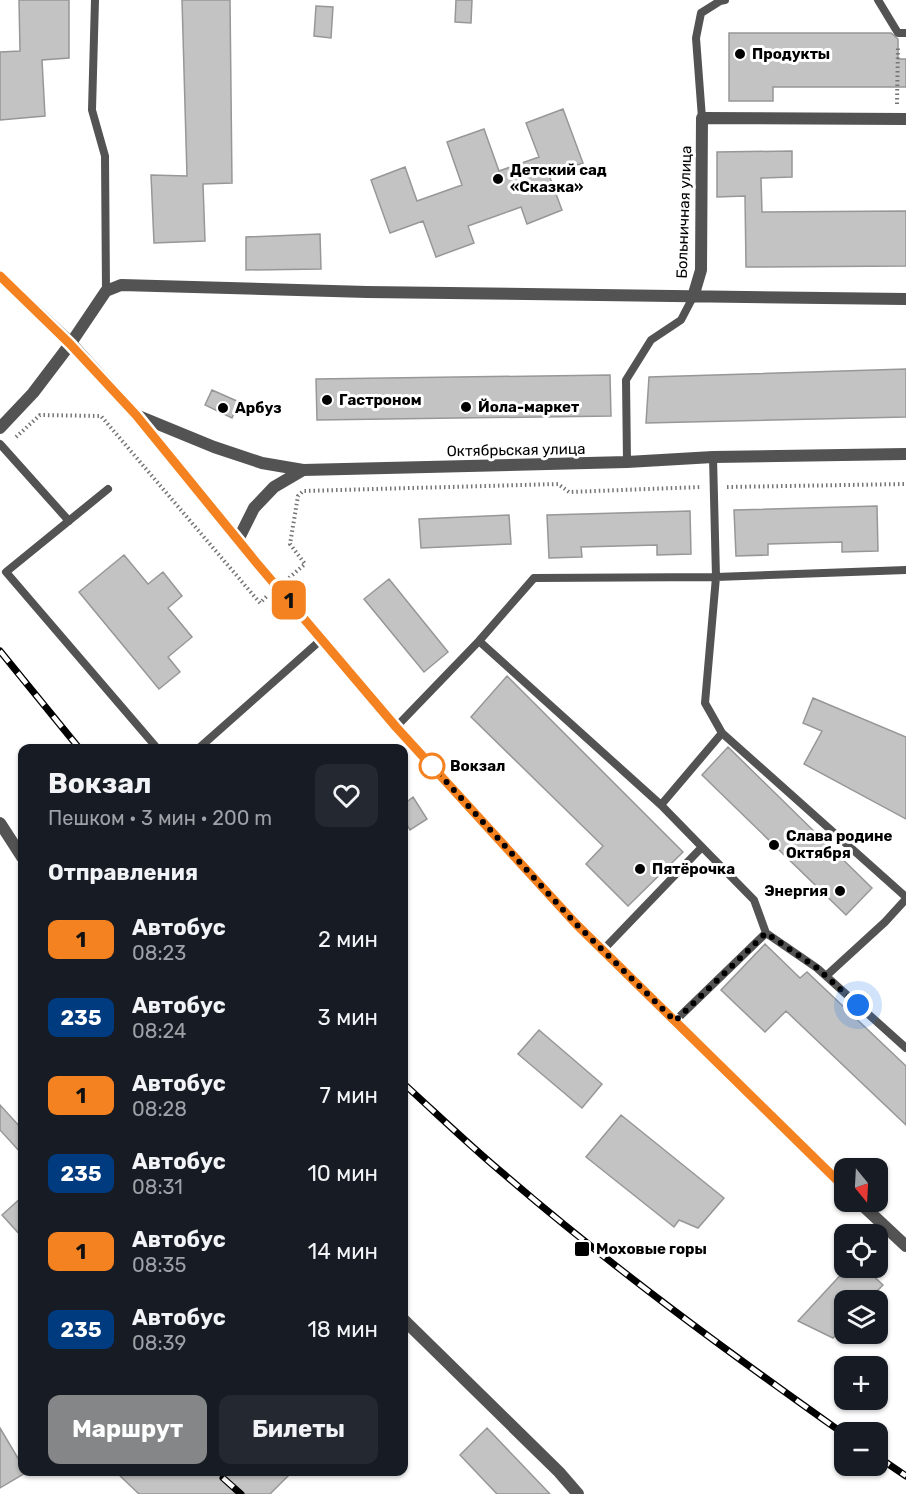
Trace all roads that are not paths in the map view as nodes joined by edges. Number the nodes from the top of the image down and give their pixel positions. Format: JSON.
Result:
{"nodes":[{"id":1,"x":95,"y":0,"type":"edge"},
{"id":2,"x":725,"y":0,"type":"edge"},
{"id":3,"x":878,"y":0,"type":"edge"},
{"id":4,"x":902,"y":33,"type":"edge"},
{"id":5,"x":702,"y":118,"type":"junction"},
{"id":6,"x":901,"y":119,"type":"edge"},
{"id":7,"x":0,"y":276,"type":"edge"},
{"id":8,"x":106,"y":291,"type":"junction"},
{"id":9,"x":693,"y":297,"type":"junction"},
{"id":10,"x":906,"y":299,"type":"edge"},
{"id":11,"x":70,"y":344,"type":"junction"},
{"id":12,"x":136,"y":415,"type":"junction"},
{"id":13,"x":0,"y":428,"type":"edge"},
{"id":14,"x":2,"y":446,"type":"edge"},
{"id":15,"x":906,"y":454,"type":"edge"},
{"id":16,"x":713,"y":457,"type":"junction"},
{"id":17,"x":627,"y":462,"type":"junction"},
{"id":18,"x":303,"y":470,"type":"junction"},
{"id":19,"x":108,"y":489,"type":"dead end"},
{"id":20,"x":69,"y":521,"type":"junction"},
{"id":21,"x":238,"y":540,"type":"junction"},
{"id":22,"x":906,"y":570,"type":"edge"},
{"id":23,"x":716,"y":577,"type":"junction"},
{"id":24,"x":322,"y":639,"type":"junction"},
{"id":25,"x":479,"y":641,"type":"junction"},
{"id":26,"x":396,"y":727,"type":"junction"},
{"id":27,"x":722,"y":733,"type":"junction"},
{"id":28,"x":154,"y":744,"type":"edge"},
{"id":29,"x":204,"y":744,"type":"edge"},
{"id":30,"x":661,"y":805,"type":"junction"},
{"id":31,"x":0,"y":823,"type":"edge"},
{"id":32,"x":702,"y":847,"type":"junction"},
{"id":33,"x":18,"y":851,"type":"edge"},
{"id":34,"x":906,"y":898,"type":"edge"},
{"id":35,"x":766,"y":933,"type":"junction"},
{"id":36,"x":603,"y":950,"type":"junction"},
{"id":37,"x":826,"y":976,"type":"junction"},
{"id":38,"x":675,"y":1021,"type":"junction"},
{"id":39,"x":906,"y":1048,"type":"edge"},
{"id":40,"x":834,"y":1177,"type":"edge"},
{"id":41,"x":870,"y":1212,"type":"edge"},
{"id":42,"x":906,"y":1246,"type":"edge"},
{"id":43,"x":408,"y":1324,"type":"edge"},
{"id":44,"x":578,"y":1494,"type":"edge"}],
"edges":[{"from":1,"to":8,"type":"lane"},
{"from":2,"to":5,"type":"lane"},
{"from":3,"to":4,"type":"lane"},
{"from":5,"to":6,"type":"street"},
{"from":5,"to":9,"type":"street","name":"Больничная улица"},
{"from":7,"to":11,"type":"street"},
{"from":8,"to":9,"type":"street"},
{"from":8,"to":11,"type":"street"},
{"from":9,"to":10,"type":"street","name":"Больничная улица"},
{"from":9,"to":17,"type":"lane"},
{"from":11,"to":12,"type":"street"},
{"from":11,"to":13,"type":"street"},
{"from":12,"to":18,"type":"street","name":"Октябрьская улица"},
{"from":12,"to":21,"type":"street"},
{"from":14,"to":20,"type":"lane"},
{"from":15,"to":16,"type":"street","name":"Октябрьская улица"},
{"from":16,"to":17,"type":"street","name":"Октябрьская улица"},
{"from":16,"to":23,"type":"lane"},
{"from":17,"to":18,"type":"street","name":"Октябрьская улица"},
{"from":18,"to":21,"type":"street"},
{"from":19,"to":20,"type":"lane"},
{"from":20,"to":28,"type":"lane"},
{"from":21,"to":24,"type":"street"},
{"from":22,"to":23,"type":"lane"},
{"from":23,"to":25,"type":"lane"},
{"from":23,"to":27,"type":"lane"},
{"from":24,"to":26,"type":"street"},
{"from":24,"to":29,"type":"lane"},
{"from":25,"to":26,"type":"lane"},
{"from":25,"to":30,"type":"lane"},
{"from":26,"to":36,"type":"street"},
{"from":27,"to":30,"type":"lane"},
{"from":27,"to":34,"type":"lane"},
{"from":30,"to":32,"type":"lane"},
{"from":31,"to":33,"type":"street"},
{"from":32,"to":35,"type":"lane"},
{"from":32,"to":36,"type":"lane"},
{"from":34,"to":37,"type":"lane"},
{"from":35,"to":37,"type":"lane"},
{"from":35,"to":38,"type":"lane"},
{"from":36,"to":38,"type":"street"},
{"from":37,"to":39,"type":"lane"},
{"from":38,"to":40,"type":"street"},
{"from":41,"to":42,"type":"street"},
{"from":43,"to":44,"type":"street"}]}
